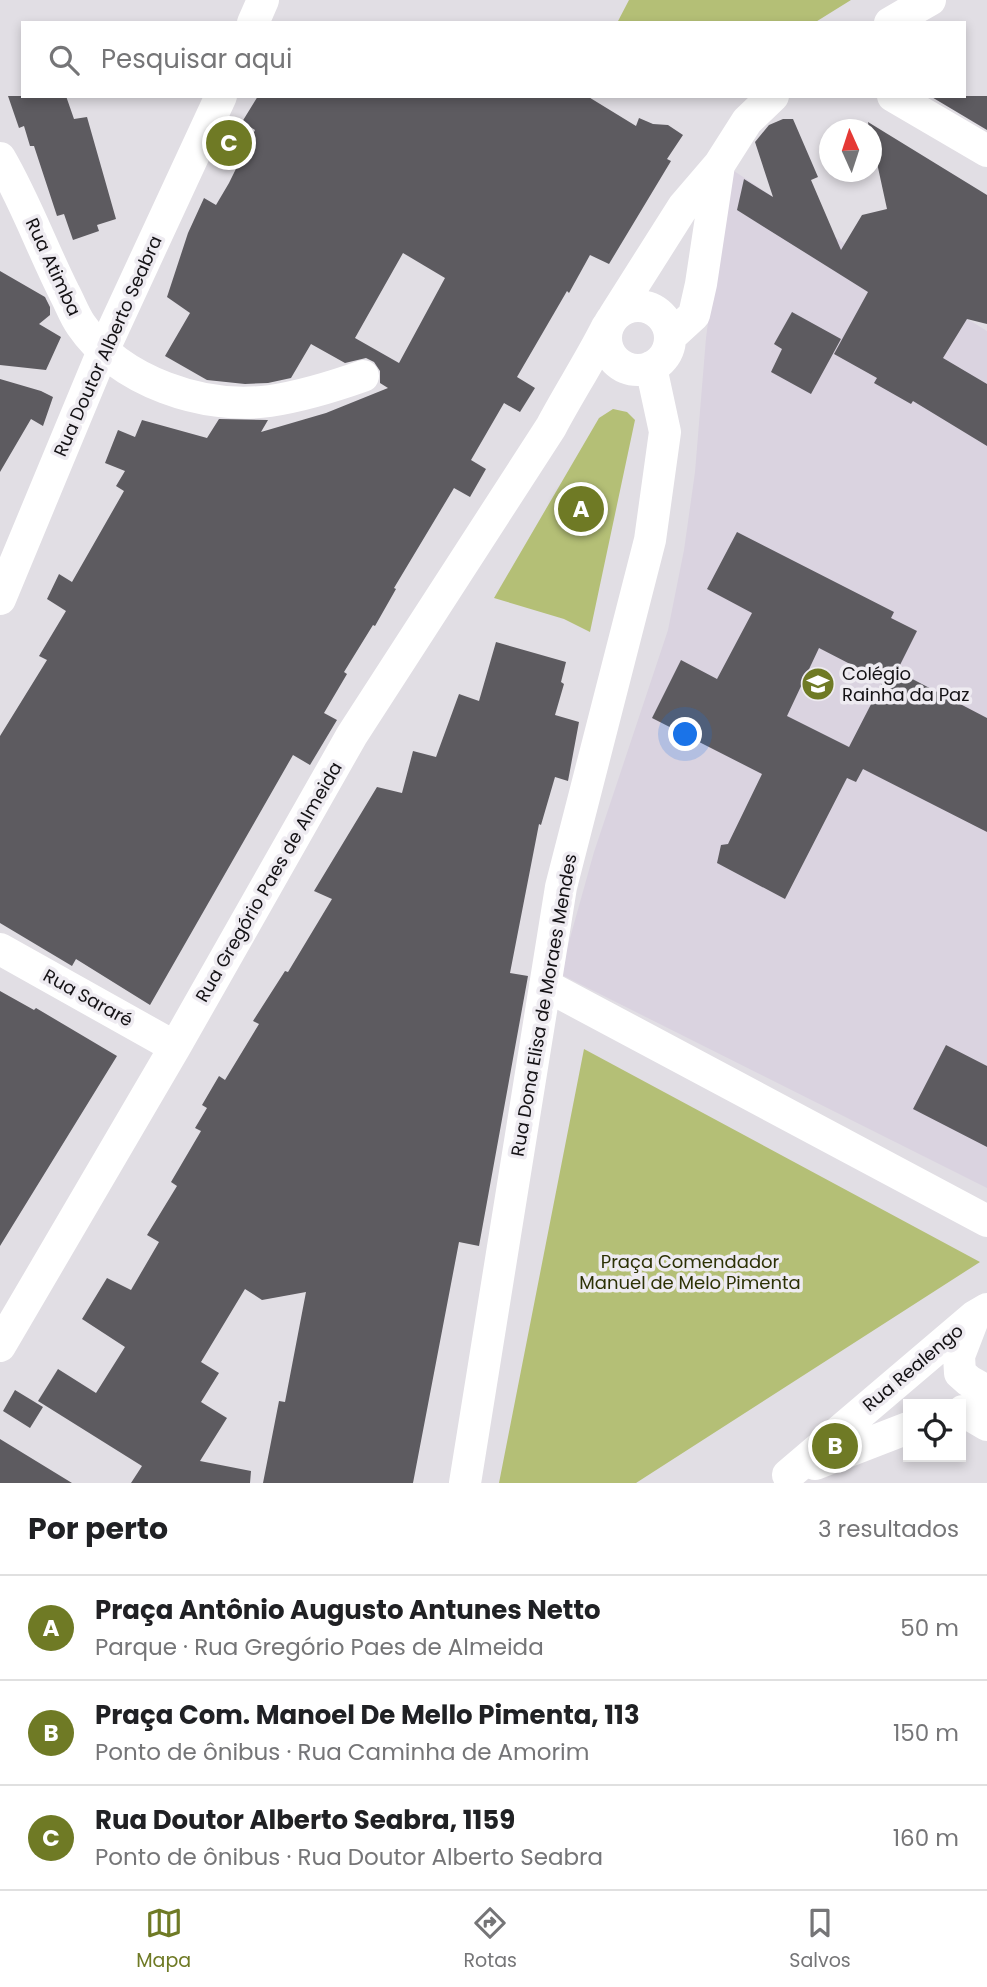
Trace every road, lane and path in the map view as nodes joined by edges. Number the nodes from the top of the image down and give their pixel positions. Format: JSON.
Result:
{"nodes":[{"id":1,"x":263,"y":0,"type":"edge"},
{"id":2,"x":930,"y":0,"type":"edge"},
{"id":3,"x":254,"y":21,"type":"edge"},
{"id":4,"x":893,"y":21,"type":"edge"},
{"id":5,"x":220,"y":98,"type":"edge"},
{"id":6,"x":771,"y":98,"type":"edge"},
{"id":7,"x":896,"y":98,"type":"edge"},
{"id":8,"x":987,"y":151,"type":"edge"},
{"id":9,"x":0,"y":158,"type":"edge"},
{"id":10,"x":719,"y":165,"type":"junction"},
{"id":11,"x":611,"y":321,"type":"junction"},
{"id":12,"x":670,"y":337,"type":"junction"},
{"id":13,"x":103,"y":351,"type":"junction"},
{"id":14,"x":619,"y":364,"type":"junction"},
{"id":15,"x":651,"y":367,"type":"junction"},
{"id":16,"x":363,"y":376,"type":"dead end"},
{"id":17,"x":551,"y":427,"type":"junction"},
{"id":18,"x":0,"y":599,"type":"edge"},
{"id":19,"x":0,"y":949,"type":"edge"},
{"id":20,"x":545,"y":985,"type":"junction"},
{"id":21,"x":175,"y":1047,"type":"junction"},
{"id":22,"x":987,"y":1222,"type":"edge"},
{"id":23,"x":981,"y":1312,"type":"edge"},
{"id":24,"x":0,"y":1346,"type":"edge"},
{"id":25,"x":987,"y":1391,"type":"edge"},
{"id":26,"x":903,"y":1430,"type":"edge"},
{"id":27,"x":781,"y":1479,"type":"edge"},
{"id":28,"x":465,"y":1483,"type":"edge"}],
"edges":[{"from":1,"to":3,"type":"street"},
{"from":2,"to":4,"type":"street"},
{"from":5,"to":13,"type":"street","name":"Rua Doutor Alberto Seabra"},
{"from":6,"to":10,"type":"street","name":"Rua Gregório Paes de Almeida"},
{"from":7,"to":8,"type":"street"},
{"from":9,"to":13,"type":"street","name":"Rua Atimba"},
{"from":10,"to":11,"type":"street","name":"Rua Gregório Paes de Almeida"},
{"from":10,"to":12,"type":"street","name":"Rua Gregório Paes de Almeida"},
{"from":11,"to":12,"type":"street"},
{"from":11,"to":14,"type":"street"},
{"from":11,"to":17,"type":"street","name":"Rua Gregório Paes de Almeida"},
{"from":12,"to":15,"type":"street"},
{"from":13,"to":16,"type":"street","name":"Rua Atimba"},
{"from":13,"to":18,"type":"street","name":"Rua Doutor Alberto Seabra"},
{"from":14,"to":15,"type":"street"},
{"from":14,"to":17,"type":"street","name":"Rua Gregório Paes de Almeida"},
{"from":15,"to":20,"type":"street","name":"Rua Dona Elisa de Moraes Mendes"},
{"from":17,"to":21,"type":"street","name":"Rua Gregório Paes de Almeida"},
{"from":19,"to":21,"type":"street","name":"Rua Sararé"},
{"from":20,"to":22,"type":"street"},
{"from":20,"to":28,"type":"street","name":"Rua Dona Elisa de Moraes Mendes"},
{"from":21,"to":24,"type":"street","name":"Rua Gregório Paes de Almeida"},
{"from":23,"to":25,"type":"street","name":"Rua Realengo"},
{"from":23,"to":27,"type":"street","name":"Rua Realengo"},
{"from":26,"to":27,"type":"street"}]}
